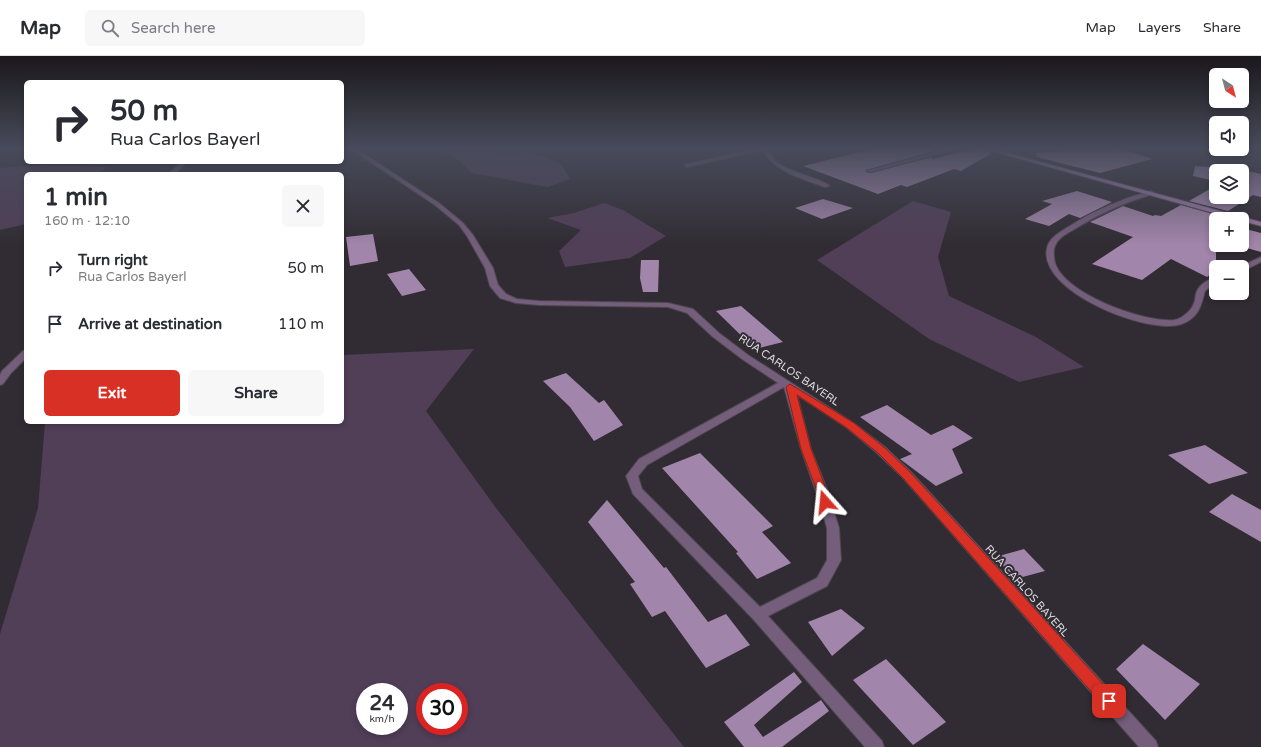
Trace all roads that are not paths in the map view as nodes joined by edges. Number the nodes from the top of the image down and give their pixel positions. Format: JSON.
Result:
{"nodes":[{"id":1,"x":401,"y":180,"type":"edge"},
{"id":2,"x":812,"y":180,"type":"edge"},
{"id":3,"x":1104,"y":180,"type":"edge"},
{"id":4,"x":827,"y":186,"type":"dead end"},
{"id":5,"x":1151,"y":193,"type":"junction"},
{"id":6,"x":1261,"y":224,"type":"edge"},
{"id":7,"x":1261,"y":259,"type":"edge"},
{"id":8,"x":1249,"y":265,"type":"edge"},
{"id":9,"x":1209,"y":282,"type":"edge"},
{"id":10,"x":24,"y":355,"type":"edge"},
{"id":11,"x":0,"y":382,"type":"edge"},
{"id":12,"x":787,"y":385,"type":"junction"},
{"id":13,"x":758,"y":615,"type":"junction"},
{"id":14,"x":876,"y":747,"type":"edge"},
{"id":15,"x":1150,"y":747,"type":"edge"}],
"edges":[{"from":1,"to":12,"type":"street","name":"RUA CARLOS BAYERL"},
{"from":2,"to":4,"type":"street"},
{"from":3,"to":5,"type":"street"},
{"from":5,"to":6,"type":"street"},
{"from":5,"to":9,"type":"street"},
{"from":7,"to":8,"type":"street"},
{"from":10,"to":11,"type":"street"},
{"from":12,"to":13,"type":"street"},
{"from":12,"to":13,"type":"street"},
{"from":12,"to":15,"type":"street","name":"RUA CARLOS BAYERL"},
{"from":13,"to":14,"type":"street"}]}
